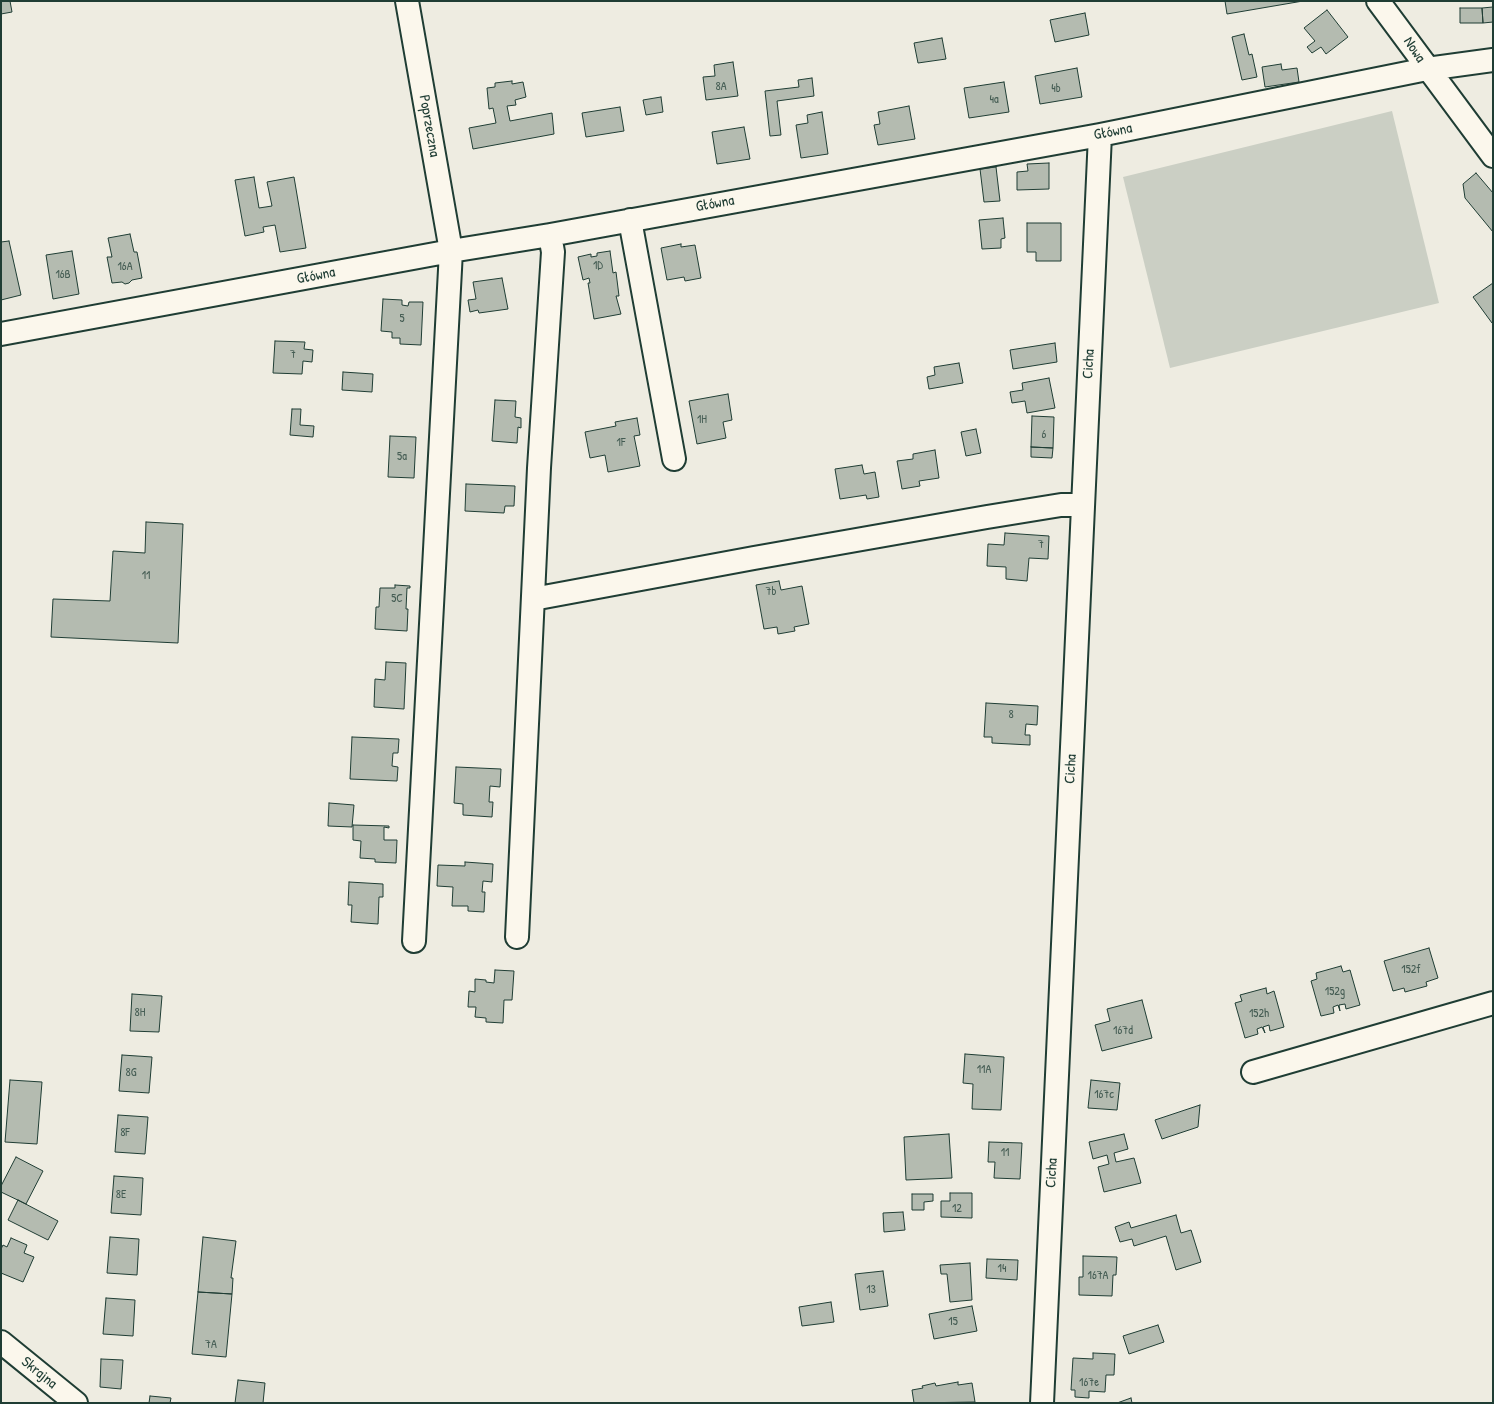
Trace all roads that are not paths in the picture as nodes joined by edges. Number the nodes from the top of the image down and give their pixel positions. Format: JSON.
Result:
{"nodes":[{"id":1,"x":407,"y":1,"type":"edge"},
{"id":2,"x":1378,"y":1,"type":"edge"},
{"id":3,"x":1493,"y":60,"type":"edge"},
{"id":4,"x":1427,"y":69,"type":"junction"},
{"id":5,"x":1100,"y":134,"type":"junction"},
{"id":6,"x":1493,"y":156,"type":"edge"},
{"id":7,"x":630,"y":220,"type":"junction"},
{"id":8,"x":550,"y":234,"type":"junction"},
{"id":9,"x":451,"y":251,"type":"junction"},
{"id":10,"x":1,"y":334,"type":"edge"},
{"id":11,"x":674,"y":459,"type":"dead end"},
{"id":12,"x":1083,"y":505,"type":"junction"},
{"id":13,"x":533,"y":599,"type":"junction"},
{"id":14,"x":517,"y":937,"type":"dead end"},
{"id":15,"x":414,"y":941,"type":"dead end"},
{"id":16,"x":1493,"y":1003,"type":"edge"},
{"id":17,"x":1254,"y":1072,"type":"dead end"},
{"id":18,"x":1,"y":1342,"type":"edge"},
{"id":19,"x":76,"y":1403,"type":"edge"},
{"id":20,"x":1042,"y":1403,"type":"edge"}],
"edges":[{"from":1,"to":9,"type":"street","name":"Poprzeczna"},
{"from":2,"to":4,"type":"street","name":"Nowa"},
{"from":3,"to":4,"type":"street","name":"Nowa"},
{"from":4,"to":5,"type":"street","name":"Główna"},
{"from":4,"to":6,"type":"street"},
{"from":5,"to":7,"type":"street","name":"Główna"},
{"from":5,"to":12,"type":"street","name":"Cicha"},
{"from":7,"to":8,"type":"street","name":"Główna"},
{"from":7,"to":11,"type":"street"},
{"from":8,"to":9,"type":"street","name":"Główna"},
{"from":8,"to":13,"type":"street"},
{"from":9,"to":10,"type":"street","name":"Główna"},
{"from":9,"to":15,"type":"street","name":"Poprzeczna"},
{"from":12,"to":13,"type":"street"},
{"from":12,"to":20,"type":"street","name":"Cicha"},
{"from":13,"to":14,"type":"street"},
{"from":16,"to":17,"type":"street"},
{"from":18,"to":19,"type":"street","name":"Skrajna"}]}
